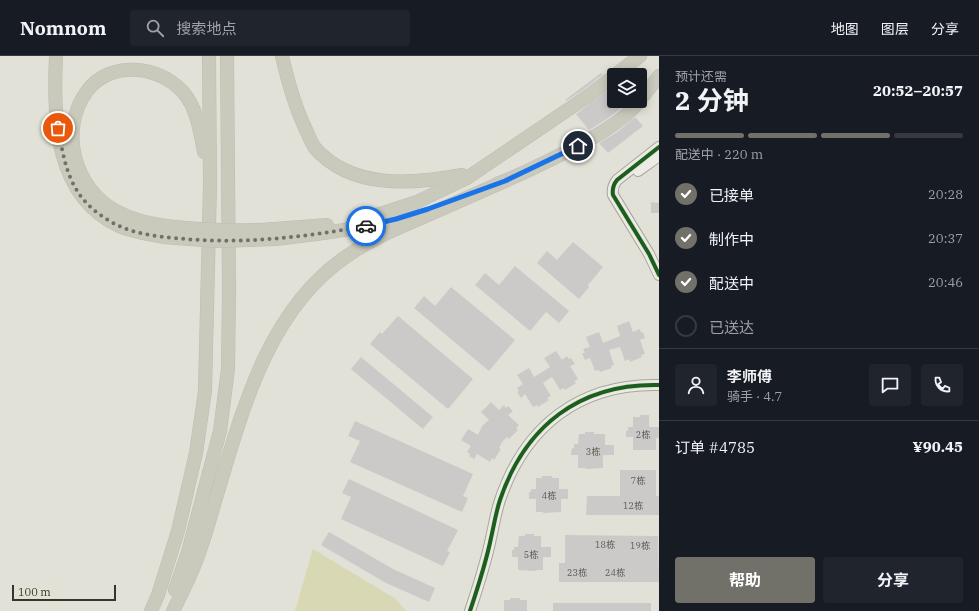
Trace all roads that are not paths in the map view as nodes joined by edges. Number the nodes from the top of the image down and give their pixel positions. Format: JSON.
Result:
{"nodes":[{"id":1,"x":56,"y":56,"type":"edge"},
{"id":2,"x":209,"y":56,"type":"edge"},
{"id":3,"x":227,"y":56,"type":"edge"},
{"id":4,"x":282,"y":56,"type":"edge"},
{"id":5,"x":640,"y":56,"type":"edge"},
{"id":6,"x":625,"y":68,"type":"edge"},
{"id":7,"x":659,"y":76,"type":"edge"},
{"id":8,"x":607,"y":82,"type":"edge"},
{"id":9,"x":647,"y":92,"type":"edge"},
{"id":10,"x":632,"y":108,"type":"edge"},
{"id":11,"x":659,"y":147,"type":"edge"},
{"id":12,"x":659,"y":156,"type":"edge"},
{"id":13,"x":474,"y":173,"type":"junction"},
{"id":14,"x":505,"y":181,"type":"junction"},
{"id":15,"x":210,"y":184,"type":"junction"},
{"id":16,"x":621,"y":208,"type":"junction"},
{"id":17,"x":164,"y":232,"type":"junction"},
{"id":18,"x":274,"y":234,"type":"junction"},
{"id":19,"x":659,"y":275,"type":"edge"},
{"id":20,"x":659,"y":385,"type":"edge"},
{"id":21,"x":151,"y":611,"type":"edge"},
{"id":22,"x":168,"y":611,"type":"edge"},
{"id":23,"x":173,"y":611,"type":"edge"},
{"id":24,"x":470,"y":611,"type":"edge"}],
"edges":[{"from":1,"to":17,"type":"highway"},
{"from":2,"to":15,"type":"highway"},
{"from":3,"to":22,"type":"highway"},
{"from":4,"to":13,"type":"highway"},
{"from":5,"to":6,"type":"highway"},
{"from":7,"to":9,"type":"highway"},
{"from":8,"to":13,"type":"highway"},
{"from":10,"to":14,"type":"highway"},
{"from":11,"to":16,"type":"street"},
{"from":12,"to":16,"type":"street"},
{"from":13,"to":18,"type":"highway"},
{"from":14,"to":18,"type":"highway"},
{"from":14,"to":23,"type":"highway"},
{"from":15,"to":17,"type":"highway"},
{"from":15,"to":21,"type":"highway"},
{"from":16,"to":19,"type":"street"},
{"from":17,"to":18,"type":"highway","bridge":true},
{"from":20,"to":24,"type":"street"}]}
